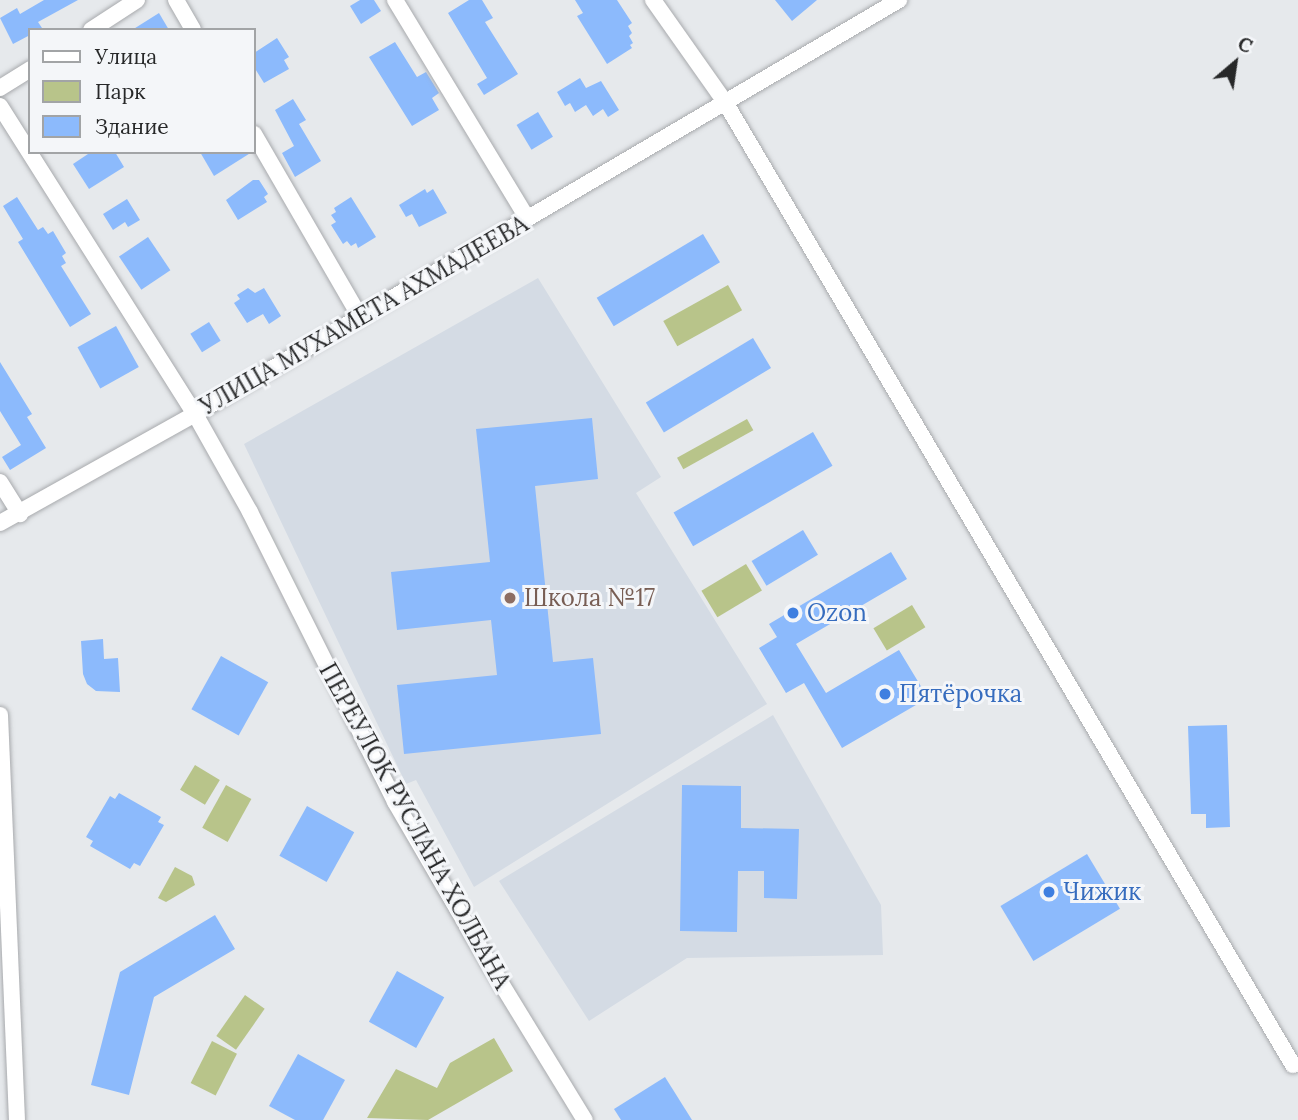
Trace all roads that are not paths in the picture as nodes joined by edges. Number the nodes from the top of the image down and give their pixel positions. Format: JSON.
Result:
{"nodes":[{"id":1,"x":137,"y":0,"type":"edge"},
{"id":2,"x":176,"y":0,"type":"edge"},
{"id":3,"x":395,"y":0,"type":"edge"},
{"id":4,"x":653,"y":0,"type":"edge"},
{"id":5,"x":898,"y":0,"type":"edge"},
{"id":6,"x":93,"y":28,"type":"edge"},
{"id":7,"x":192,"y":28,"type":"edge"},
{"id":8,"x":28,"y":70,"type":"edge"},
{"id":9,"x":0,"y":88,"type":"edge"},
{"id":10,"x":725,"y":102,"type":"junction"},
{"id":11,"x":0,"y":106,"type":"edge"},
{"id":12,"x":256,"y":137,"type":"edge"},
{"id":13,"x":28,"y":150,"type":"edge"},
{"id":14,"x":30,"y":154,"type":"edge"},
{"id":15,"x":527,"y":218,"type":"junction"},
{"id":16,"x":360,"y":317,"type":"junction"},
{"id":17,"x":195,"y":414,"type":"junction"},
{"id":18,"x":0,"y":482,"type":"edge"},
{"id":19,"x":20,"y":514,"type":"junction"},
{"id":20,"x":0,"y":523,"type":"edge"},
{"id":21,"x":0,"y":715,"type":"edge"},
{"id":22,"x":1296,"y":1066,"type":"edge"},
{"id":23,"x":17,"y":1120,"type":"edge"},
{"id":24,"x":585,"y":1120,"type":"edge"}],
"edges":[{"from":1,"to":6,"type":"street"},
{"from":2,"to":7,"type":"street"},
{"from":3,"to":15,"type":"street"},
{"from":4,"to":10,"type":"street"},
{"from":5,"to":10,"type":"street","name":"УЛИЦА МУХАМЕТА АХМАДЕЕВА"},
{"from":8,"to":9,"type":"street"},
{"from":10,"to":15,"type":"street","name":"УЛИЦА МУХАМЕТА АХМАДЕЕВА"},
{"from":10,"to":22,"type":"street"},
{"from":11,"to":13,"type":"street","name":"ПЕРЕУЛОК РУСЛАНА ХОЛБАНА"},
{"from":12,"to":16,"type":"street"},
{"from":14,"to":17,"type":"street","name":"ПЕРЕУЛОК РУСЛАНА ХОЛБАНА"},
{"from":15,"to":16,"type":"street","name":"УЛИЦА МУХАМЕТА АХМАДЕЕВА"},
{"from":16,"to":17,"type":"street","name":"УЛИЦА МУХАМЕТА АХМАДЕЕВА"},
{"from":17,"to":19,"type":"street","name":"УЛИЦА МУХАМЕТА АХМАДЕЕВА"},
{"from":17,"to":24,"type":"street","name":"ПЕРЕУЛОК РУСЛАНА ХОЛБАНА"},
{"from":18,"to":19,"type":"street"},
{"from":19,"to":20,"type":"street","name":"УЛИЦА МУХАМЕТА АХМАДЕЕВА"},
{"from":21,"to":23,"type":"street"}]}
